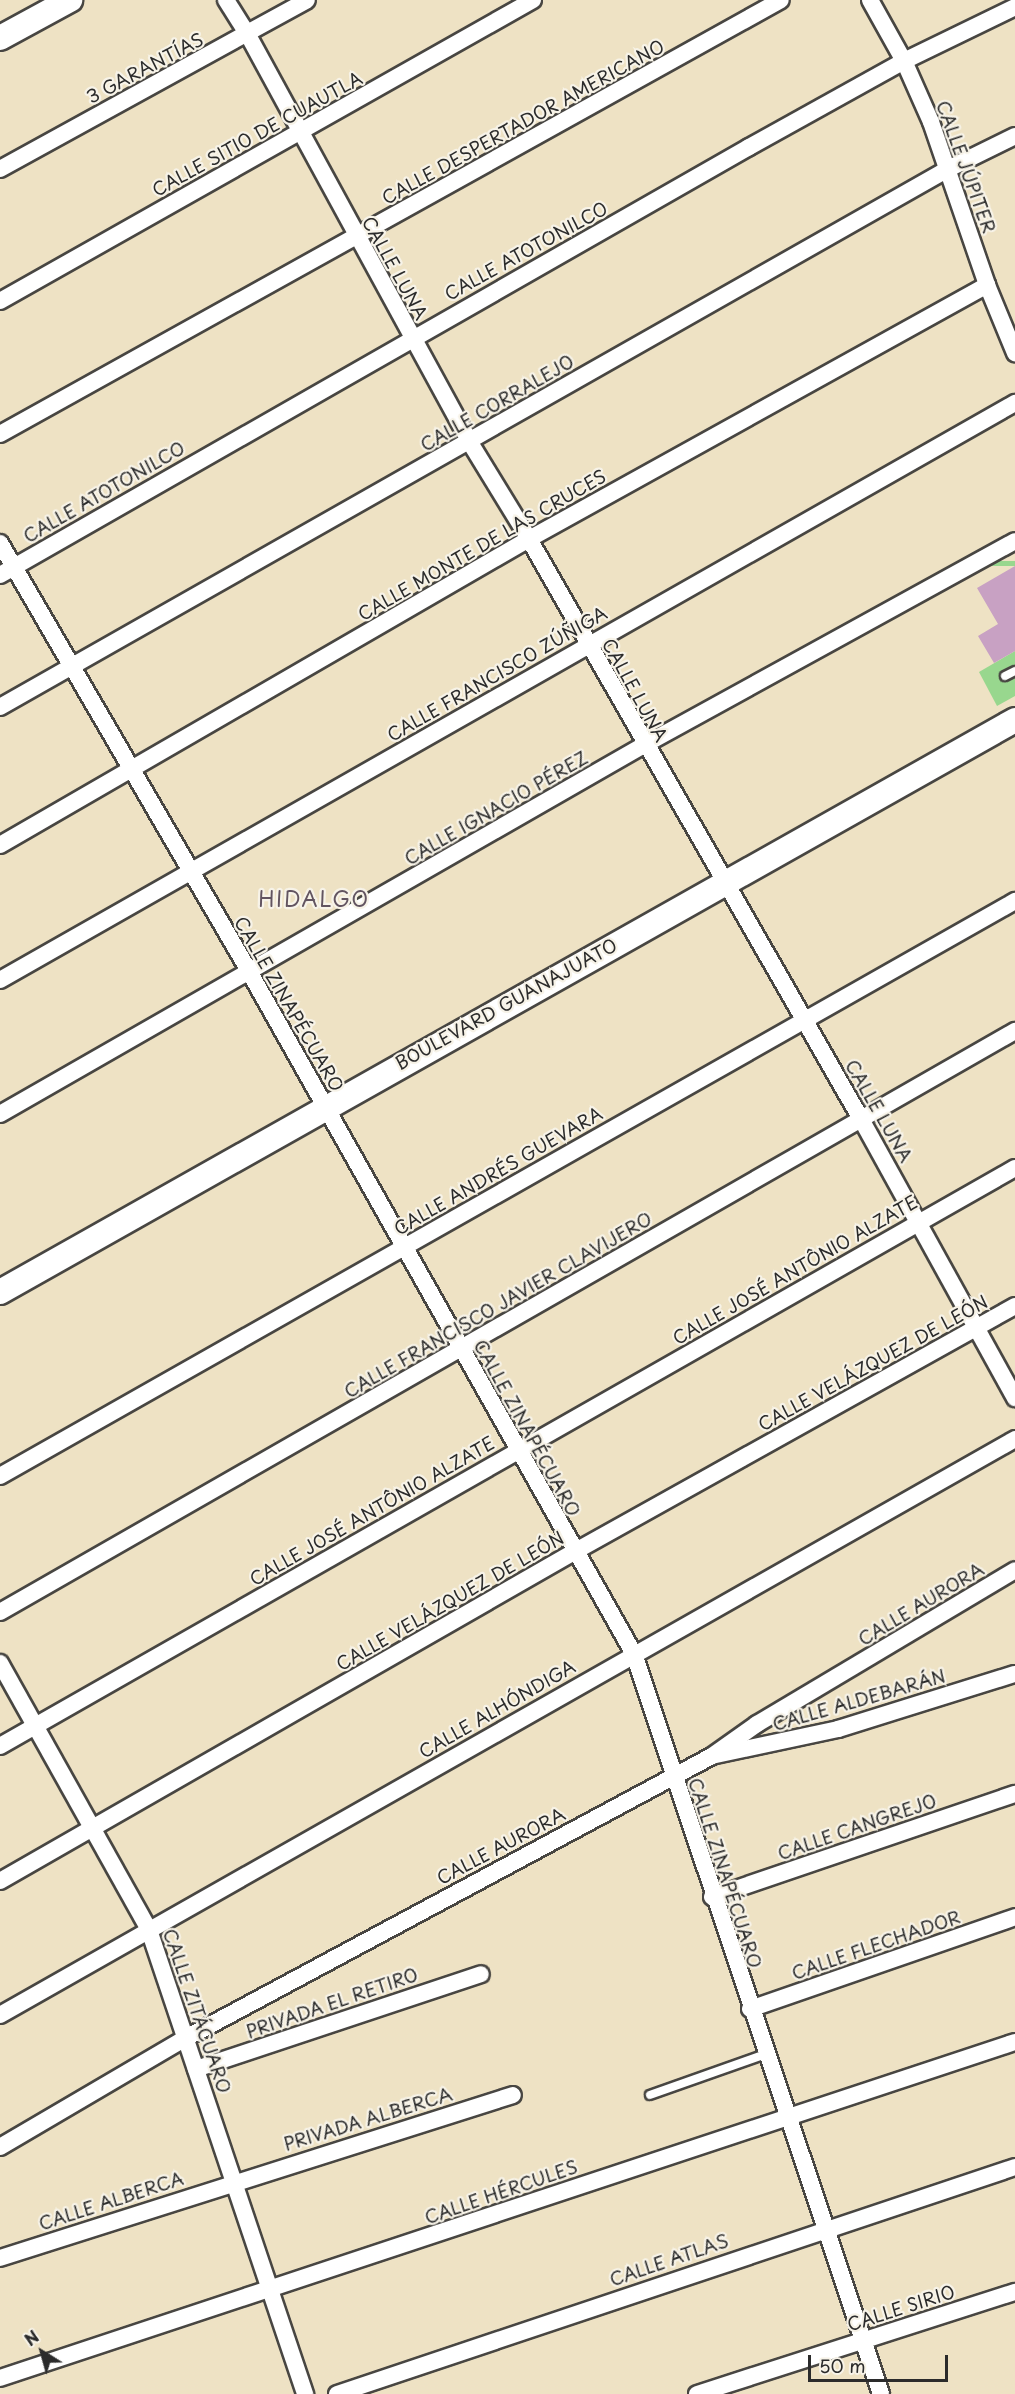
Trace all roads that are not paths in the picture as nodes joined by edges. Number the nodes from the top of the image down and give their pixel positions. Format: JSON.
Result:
{"nodes":[{"id":1,"x":70,"y":0,"type":"edge"},
{"id":2,"x":225,"y":0,"type":"edge"},
{"id":3,"x":307,"y":0,"type":"edge"},
{"id":4,"x":533,"y":0,"type":"edge"},
{"id":5,"x":781,"y":0,"type":"edge"},
{"id":6,"x":870,"y":0,"type":"edge"},
{"id":7,"x":1015,"y":7,"type":"edge"},
{"id":8,"x":248,"y":35,"type":"junction"},
{"id":9,"x":0,"y":38,"type":"edge"},
{"id":10,"x":904,"y":62,"type":"junction"},
{"id":11,"x":299,"y":135,"type":"junction"},
{"id":12,"x":1015,"y":136,"type":"edge"},
{"id":13,"x":0,"y":169,"type":"edge"},
{"id":14,"x":946,"y":170,"type":"junction"},
{"id":15,"x":356,"y":239,"type":"junction"},
{"id":16,"x":987,"y":285,"type":"junction"},
{"id":17,"x":0,"y":301,"type":"edge"},
{"id":18,"x":411,"y":338,"type":"junction"},
{"id":19,"x":1015,"y":353,"type":"edge"},
{"id":20,"x":1015,"y":403,"type":"edge"},
{"id":21,"x":0,"y":434,"type":"edge"},
{"id":22,"x":468,"y":441,"type":"junction"},
{"id":23,"x":529,"y":539,"type":"junction"},
{"id":24,"x":1015,"y":542,"type":"edge"},
{"id":25,"x":0,"y":543,"type":"edge"},
{"id":26,"x":7,"y":571,"type":"edge"},
{"id":27,"x":587,"y":645,"type":"junction"},
{"id":28,"x":69,"y":668,"type":"junction"},
{"id":29,"x":1015,"y":671,"type":"edge"},
{"id":30,"x":1005,"y":676,"type":"dead end"},
{"id":31,"x":0,"y":707,"type":"edge"},
{"id":32,"x":1015,"y":720,"type":"edge"},
{"id":33,"x":644,"y":745,"type":"junction"},
{"id":34,"x":132,"y":770,"type":"junction"},
{"id":35,"x":0,"y":845,"type":"edge"},
{"id":36,"x":190,"y":872,"type":"junction"},
{"id":37,"x":724,"y":881,"type":"junction"},
{"id":38,"x":1015,"y":901,"type":"edge"},
{"id":39,"x":250,"y":973,"type":"junction"},
{"id":40,"x":0,"y":980,"type":"edge"},
{"id":41,"x":803,"y":1018,"type":"junction"},
{"id":42,"x":1015,"y":1031,"type":"edge"},
{"id":43,"x":326,"y":1106,"type":"junction"},
{"id":44,"x":0,"y":1114,"type":"edge"},
{"id":45,"x":861,"y":1119,"type":"junction"},
{"id":46,"x":1015,"y":1168,"type":"edge"},
{"id":47,"x":920,"y":1222,"type":"junction"},
{"id":48,"x":404,"y":1247,"type":"junction"},
{"id":49,"x":0,"y":1292,"type":"edge"},
{"id":50,"x":1015,"y":1306,"type":"edge"},
{"id":51,"x":977,"y":1327,"type":"junction"},
{"id":52,"x":461,"y":1349,"type":"junction"},
{"id":53,"x":1015,"y":1398,"type":"edge"},
{"id":54,"x":1015,"y":1439,"type":"edge"},
{"id":55,"x":518,"y":1449,"type":"junction"},
{"id":56,"x":0,"y":1476,"type":"edge"},
{"id":57,"x":574,"y":1552,"type":"junction"},
{"id":58,"x":1015,"y":1570,"type":"edge"},
{"id":59,"x":0,"y":1612,"type":"edge"},
{"id":60,"x":634,"y":1654,"type":"junction"},
{"id":61,"x":0,"y":1663,"type":"edge"},
{"id":62,"x":1015,"y":1674,"type":"edge"},
{"id":63,"x":36,"y":1726,"type":"junction"},
{"id":64,"x":0,"y":1746,"type":"edge"},
{"id":65,"x":712,"y":1756,"type":"junction"},
{"id":66,"x":672,"y":1775,"type":"junction"},
{"id":67,"x":1015,"y":1794,"type":"edge"},
{"id":68,"x":93,"y":1828,"type":"junction"},
{"id":69,"x":0,"y":1881,"type":"edge"},
{"id":70,"x":712,"y":1897,"type":"junction"},
{"id":71,"x":1015,"y":1917,"type":"edge"},
{"id":72,"x":149,"y":1930,"type":"junction"},
{"id":73,"x":481,"y":1974,"type":"dead end"},
{"id":74,"x":750,"y":2009,"type":"junction"},
{"id":75,"x":0,"y":2015,"type":"edge"},
{"id":76,"x":186,"y":2038,"type":"junction"},
{"id":77,"x":1015,"y":2042,"type":"edge"},
{"id":78,"x":766,"y":2054,"type":"junction"},
{"id":79,"x":196,"y":2069,"type":"junction"},
{"id":80,"x":513,"y":2095,"type":"dead end"},
{"id":81,"x":650,"y":2095,"type":"dead end"},
{"id":82,"x":787,"y":2116,"type":"junction"},
{"id":83,"x":0,"y":2147,"type":"edge"},
{"id":84,"x":1015,"y":2167,"type":"edge"},
{"id":85,"x":235,"y":2180,"type":"junction"},
{"id":86,"x":825,"y":2227,"type":"junction"},
{"id":87,"x":0,"y":2258,"type":"edge"},
{"id":88,"x":271,"y":2291,"type":"junction"},
{"id":89,"x":1015,"y":2292,"type":"edge"},
{"id":90,"x":863,"y":2341,"type":"junction"},
{"id":91,"x":0,"y":2378,"type":"edge"},
{"id":92,"x":305,"y":2394,"type":"edge"},
{"id":93,"x":337,"y":2394,"type":"edge"},
{"id":94,"x":697,"y":2394,"type":"edge"},
{"id":95,"x":881,"y":2394,"type":"edge"}],
"edges":[{"from":1,"to":9,"type":"street"},
{"from":2,"to":8,"type":"street","name":"CALLE LUNA"},
{"from":3,"to":8,"type":"street","name":"3 GARANTÍAS"},
{"from":4,"to":11,"type":"street","name":"CALLE SITIO DE CUAUTLA"},
{"from":5,"to":15,"type":"street","name":"CALLE DESPERTADOR AMERICANO"},
{"from":6,"to":10,"type":"street","name":"CALLE JÚPITER"},
{"from":7,"to":10,"type":"street","name":"CALLE ATOTONILCO"},
{"from":8,"to":11,"type":"street","name":"CALLE LUNA"},
{"from":8,"to":13,"type":"street","name":"3 GARANTÍAS"},
{"from":10,"to":14,"type":"street","name":"CALLE JÚPITER"},
{"from":10,"to":18,"type":"street","name":"CALLE ATOTONILCO"},
{"from":11,"to":15,"type":"street","name":"CALLE LUNA"},
{"from":11,"to":17,"type":"street","name":"CALLE SITIO DE CUAUTLA"},
{"from":12,"to":14,"type":"street","name":"CALLE CORRALEJO"},
{"from":14,"to":16,"type":"street","name":"CALLE JÚPITER"},
{"from":14,"to":22,"type":"street","name":"CALLE CORRALEJO"},
{"from":15,"to":18,"type":"street","name":"CALLE LUNA"},
{"from":15,"to":21,"type":"street","name":"CALLE DESPERTADOR AMERICANO"},
{"from":16,"to":19,"type":"street","name":"CALLE JÚPITER"},
{"from":16,"to":23,"type":"street","name":"CALLE MONTE DE LAS CRUCES"},
{"from":18,"to":22,"type":"street","name":"CALLE LUNA"},
{"from":18,"to":26,"type":"street","name":"CALLE ATOTONILCO"},
{"from":20,"to":27,"type":"street","name":"CALLE FRANCISCO ZÚÑIGA"},
{"from":22,"to":23,"type":"street","name":"CALLE LUNA"},
{"from":22,"to":28,"type":"street","name":"CALLE CORRALEJO"},
{"from":23,"to":27,"type":"street","name":"CALLE LUNA"},
{"from":23,"to":34,"type":"street","name":"CALLE MONTE DE LAS CRUCES"},
{"from":24,"to":33,"type":"street","name":"CALLE IGNACIO PÉREZ"},
{"from":25,"to":26,"type":"street","name":"CALLE ZINAPÉCUARO"},
{"from":26,"to":28,"type":"street","name":"CALLE ZINAPÉCUARO"},
{"from":27,"to":33,"type":"street","name":"CALLE LUNA"},
{"from":27,"to":36,"type":"street","name":"CALLE FRANCISCO ZÚÑIGA"},
{"from":28,"to":31,"type":"street","name":"CALLE CORRALEJO"},
{"from":28,"to":34,"type":"street","name":"CALLE ZINAPÉCUARO"},
{"from":29,"to":30,"type":"lane"},
{"from":32,"to":37,"type":"street","name":"BOULEVARD GUANAJUATO"},
{"from":33,"to":37,"type":"street","name":"CALLE LUNA"},
{"from":33,"to":39,"type":"street","name":"CALLE IGNACIO PÉREZ"},
{"from":34,"to":35,"type":"street","name":"CALLE MONTE DE LAS CRUCES"},
{"from":34,"to":36,"type":"street","name":"CALLE ZINAPÉCUARO"},
{"from":36,"to":39,"type":"street","name":"CALLE ZINAPÉCUARO"},
{"from":36,"to":40,"type":"street","name":"CALLE FRANCISCO ZÚÑIGA"},
{"from":37,"to":41,"type":"street","name":"CALLE LUNA"},
{"from":37,"to":43,"type":"street","name":"BOULEVARD GUANAJUATO"},
{"from":38,"to":41,"type":"street","name":"CALLE ANDRÉS GUEVARA"},
{"from":39,"to":43,"type":"street","name":"CALLE ZINAPÉCUARO"},
{"from":39,"to":44,"type":"street","name":"CALLE IGNACIO PÉREZ"},
{"from":41,"to":45,"type":"street","name":"CALLE LUNA"},
{"from":41,"to":48,"type":"street","name":"CALLE ANDRÉS GUEVARA"},
{"from":42,"to":45,"type":"street","name":"CALLE FRANCISCO JAVIER CLAVIJERO"},
{"from":43,"to":48,"type":"street","name":"CALLE ZINAPÉCUARO"},
{"from":43,"to":49,"type":"street","name":"BOULEVARD GUANAJUATO"},
{"from":45,"to":47,"type":"street","name":"CALLE LUNA"},
{"from":45,"to":52,"type":"street","name":"CALLE FRANCISCO JAVIER CLAVIJERO"},
{"from":46,"to":47,"type":"street","name":"CALLE JOSÉ ANTÔNIO ALZATE"},
{"from":47,"to":51,"type":"street","name":"CALLE LUNA"},
{"from":47,"to":55,"type":"street","name":"CALLE JOSÉ ANTÔNIO ALZATE"},
{"from":48,"to":52,"type":"street","name":"CALLE ZINAPÉCUARO"},
{"from":48,"to":56,"type":"street","name":"CALLE ANDRÉS GUEVARA"},
{"from":50,"to":51,"type":"street","name":"CALLE VELÁZQUEZ DE LEÓN"},
{"from":51,"to":53,"type":"street","name":"CALLE LUNA"},
{"from":51,"to":57,"type":"street","name":"CALLE VELÁZQUEZ DE LEÓN"},
{"from":52,"to":55,"type":"street","name":"CALLE ZINAPÉCUARO"},
{"from":52,"to":59,"type":"street","name":"CALLE FRANCISCO JAVIER CLAVIJERO"},
{"from":54,"to":60,"type":"street","name":"CALLE ALHÓNDIGA"},
{"from":55,"to":57,"type":"street","name":"CALLE ZINAPÉCUARO"},
{"from":55,"to":63,"type":"street","name":"CALLE JOSÉ ANTÔNIO ALZATE"},
{"from":57,"to":60,"type":"street","name":"CALLE ZINAPÉCUARO"},
{"from":57,"to":68,"type":"street","name":"CALLE VELÁZQUEZ DE LEÓN"},
{"from":58,"to":65,"type":"street","name":"CALLE AURORA"},
{"from":60,"to":66,"type":"street","name":"CALLE ZINAPÉCUARO"},
{"from":60,"to":72,"type":"street","name":"CALLE ALHÓNDIGA"},
{"from":61,"to":63,"type":"street","name":"CALLE ZITÁCUARO"},
{"from":62,"to":65,"type":"street","name":"CALLE ALDEBARÁN"},
{"from":63,"to":64,"type":"street","name":"CALLE JOSÉ ANTÔNIO ALZATE"},
{"from":63,"to":68,"type":"street","name":"CALLE ZITÁCUARO"},
{"from":65,"to":66,"type":"street","name":"CALLE AURORA"},
{"from":66,"to":70,"type":"street","name":"CALLE ZINAPÉCUARO"},
{"from":66,"to":76,"type":"street","name":"CALLE AURORA"},
{"from":67,"to":70,"type":"street","name":"CALLE CANGREJO"},
{"from":68,"to":69,"type":"street","name":"CALLE VELÁZQUEZ DE LEÓN"},
{"from":68,"to":72,"type":"street","name":"CALLE ZITÁCUARO"},
{"from":70,"to":74,"type":"street","name":"CALLE ZINAPÉCUARO"},
{"from":71,"to":74,"type":"street","name":"CALLE FLECHADOR"},
{"from":72,"to":75,"type":"street","name":"CALLE ALHÓNDIGA"},
{"from":72,"to":76,"type":"street","name":"CALLE ZITÁCUARO"},
{"from":73,"to":79,"type":"street","name":"PRIVADA EL RETIRO"},
{"from":74,"to":78,"type":"street","name":"CALLE ZINAPÉCUARO"},
{"from":76,"to":79,"type":"street","name":"CALLE ZITÁCUARO"},
{"from":76,"to":83,"type":"street","name":"CALLE AURORA"},
{"from":77,"to":82,"type":"street","name":"CALLE HÉRCULES"},
{"from":78,"to":81,"type":"lane"},
{"from":78,"to":82,"type":"street","name":"CALLE ZINAPÉCUARO"},
{"from":79,"to":85,"type":"street","name":"CALLE ZITÁCUARO"},
{"from":80,"to":85,"type":"street","name":"PRIVADA ALBERCA"},
{"from":82,"to":86,"type":"street","name":"CALLE ZINAPÉCUARO"},
{"from":82,"to":88,"type":"street","name":"CALLE HÉRCULES"},
{"from":84,"to":86,"type":"street","name":"CALLE ATLAS"},
{"from":85,"to":87,"type":"street","name":"CALLE ALBERCA"},
{"from":85,"to":88,"type":"street","name":"CALLE ZITÁCUARO"},
{"from":86,"to":90,"type":"street","name":"CALLE ZINAPÉCUARO"},
{"from":86,"to":93,"type":"street","name":"CALLE ATLAS"},
{"from":88,"to":91,"type":"street","name":"CALLE HÉRCULES"},
{"from":88,"to":92,"type":"street","name":"CALLE ZITÁCUARO"},
{"from":89,"to":90,"type":"street","name":"CALLE SIRIO"},
{"from":90,"to":94,"type":"street","name":"CALLE SIRIO"},
{"from":90,"to":95,"type":"street","name":"CALLE ZINAPÉCUARO"}]}
